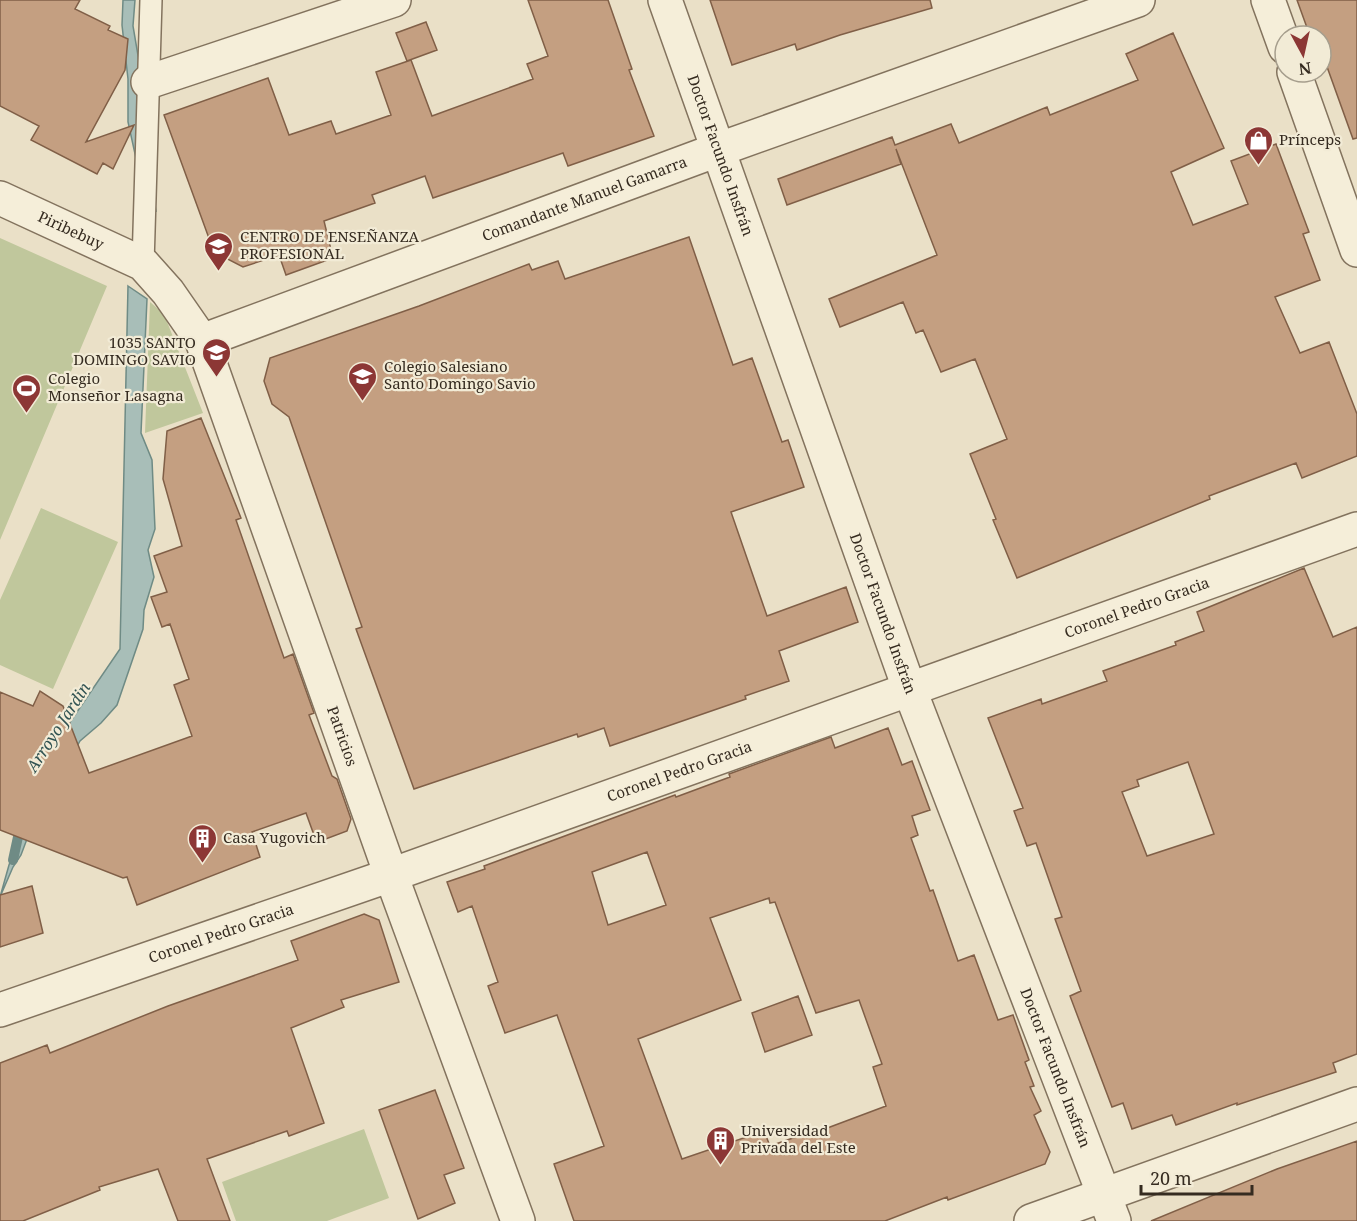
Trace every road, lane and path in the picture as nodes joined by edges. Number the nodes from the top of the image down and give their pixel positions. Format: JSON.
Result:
{"nodes":[{"id":1,"x":151,"y":0,"type":"edge"},
{"id":2,"x":394,"y":0,"type":"edge"},
{"id":3,"x":665,"y":0,"type":"edge"},
{"id":4,"x":1138,"y":0,"type":"edge"},
{"id":5,"x":1268,"y":0,"type":"edge"},
{"id":6,"x":1277,"y":24,"type":"edge"},
{"id":7,"x":148,"y":82,"type":"junction"},
{"id":8,"x":1298,"y":84,"type":"edge"},
{"id":9,"x":717,"y":150,"type":"junction"},
{"id":10,"x":0,"y":198,"type":"edge"},
{"id":11,"x":1357,"y":250,"type":"edge"},
{"id":12,"x":143,"y":264,"type":"junction"},
{"id":13,"x":202,"y":341,"type":"junction"},
{"id":14,"x":1357,"y":529,"type":"edge"},
{"id":15,"x":909,"y":688,"type":"junction"},
{"id":16,"x":391,"y":875,"type":"junction"},
{"id":17,"x":3,"y":1009,"type":"edge"},
{"id":18,"x":1357,"y":1104,"type":"edge"},
{"id":19,"x":1110,"y":1208,"type":"edge"},
{"id":20,"x":518,"y":1221,"type":"edge"},
{"id":21,"x":1031,"y":1221,"type":"edge"}],
"edges":[{"from":1,"to":7,"type":"lane"},
{"from":2,"to":7,"type":"street"},
{"from":3,"to":9,"type":"street","name":"Doctor Facundo Insfrán"},
{"from":4,"to":9,"type":"street","name":"Comandante Manuel Gamarra"},
{"from":5,"to":6,"type":"street"},
{"from":7,"to":12,"type":"lane"},
{"from":8,"to":11,"type":"street"},
{"from":9,"to":13,"type":"street","name":"Comandante Manuel Gamarra"},
{"from":9,"to":15,"type":"street","name":"Doctor Facundo Insfrán"},
{"from":10,"to":12,"type":"street","name":"Piribebuy"},
{"from":12,"to":13,"type":"street","name":"Patricios"},
{"from":13,"to":16,"type":"street","name":"Patricios"},
{"from":14,"to":15,"type":"street","name":"Coronel Pedro Gracia"},
{"from":15,"to":16,"type":"street","name":"Coronel Pedro Gracia"},
{"from":15,"to":19,"type":"street","name":"Doctor Facundo Insfrán"},
{"from":16,"to":17,"type":"street","name":"Coronel Pedro Gracia"},
{"from":16,"to":20,"type":"street","name":"Patricios"},
{"from":18,"to":19,"type":"street"},
{"from":19,"to":21,"type":"street"}]}
